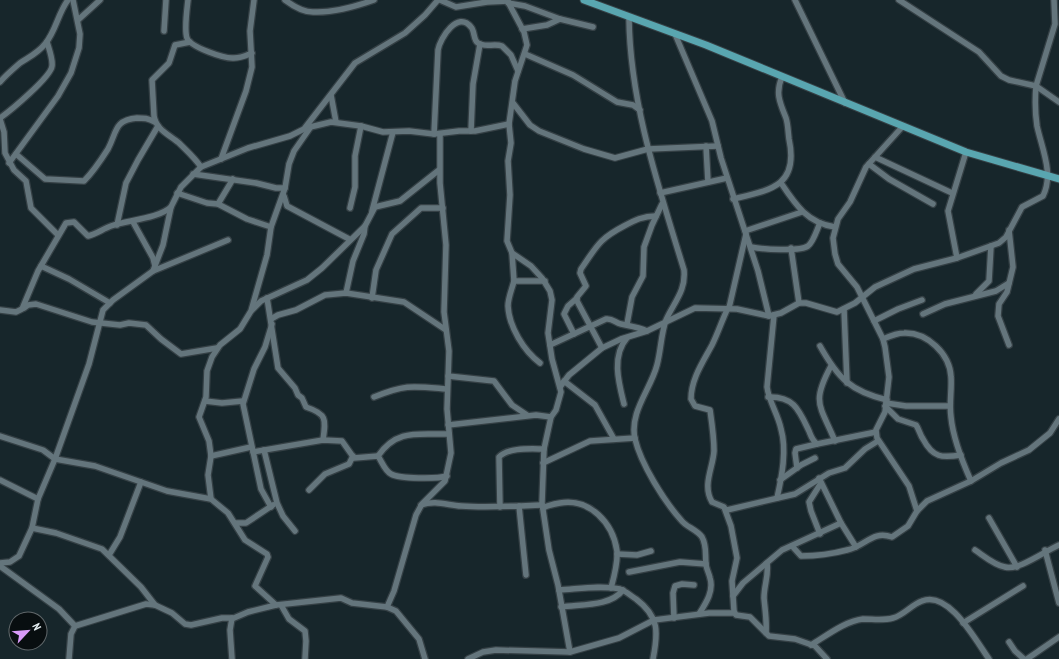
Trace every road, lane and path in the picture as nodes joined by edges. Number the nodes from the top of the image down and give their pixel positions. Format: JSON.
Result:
{"nodes":[{"id":1,"x":68,"y":0,"type":"edge"},
{"id":2,"x":73,"y":0,"type":"edge"},
{"id":3,"x":100,"y":0,"type":"edge"},
{"id":4,"x":166,"y":0,"type":"edge"},
{"id":5,"x":188,"y":0,"type":"edge"},
{"id":6,"x":254,"y":0,"type":"edge"},
{"id":7,"x":285,"y":0,"type":"edge"},
{"id":8,"x":374,"y":0,"type":"edge"},
{"id":9,"x":439,"y":0,"type":"edge"},
{"id":10,"x":468,"y":0,"type":"edge"},
{"id":11,"x":584,"y":0,"type":"edge"},
{"id":12,"x":795,"y":0,"type":"edge"},
{"id":13,"x":899,"y":0,"type":"edge"},
{"id":14,"x":1054,"y":0,"type":"edge"},
{"id":15,"x":508,"y":1,"type":"edge"},
{"id":16,"x":464,"y":6,"type":"junction"},
{"id":17,"x":629,"y":18,"type":"junction"},
{"id":18,"x":560,"y":19,"type":"junction"},
{"id":19,"x":78,"y":20,"type":"junction"},
{"id":20,"x":593,"y":26,"type":"dead end"},
{"id":21,"x":522,"y":28,"type":"junction"},
{"id":22,"x":164,"y":31,"type":"dead end"},
{"id":23,"x":675,"y":34,"type":"junction"},
{"id":24,"x":47,"y":42,"type":"junction"},
{"id":25,"x":190,"y":42,"type":"junction"},
{"id":26,"x":480,"y":44,"type":"junction"},
{"id":27,"x":252,"y":53,"type":"junction"},
{"id":28,"x":525,"y":54,"type":"junction"},
{"id":29,"x":518,"y":71,"type":"junction"},
{"id":30,"x":782,"y":77,"type":"junction"},
{"id":31,"x":0,"y":82,"type":"edge"},
{"id":32,"x":1036,"y":86,"type":"junction"},
{"id":33,"x":331,"y":95,"type":"junction"},
{"id":34,"x":512,"y":102,"type":"junction"},
{"id":35,"x":1059,"y":102,"type":"edge"},
{"id":36,"x":845,"y":103,"type":"junction"},
{"id":37,"x":640,"y":110,"type":"junction"},
{"id":38,"x":0,"y":119,"type":"edge"},
{"id":39,"x":336,"y":122,"type":"junction"},
{"id":40,"x":156,"y":124,"type":"junction"},
{"id":41,"x":509,"y":124,"type":"junction"},
{"id":42,"x":361,"y":126,"type":"junction"},
{"id":43,"x":903,"y":126,"type":"junction"},
{"id":44,"x":307,"y":128,"type":"junction"},
{"id":45,"x":471,"y":131,"type":"junction"},
{"id":46,"x":393,"y":132,"type":"junction"},
{"id":47,"x":437,"y":134,"type":"junction"},
{"id":48,"x":706,"y":146,"type":"junction"},
{"id":49,"x":718,"y":146,"type":"junction"},
{"id":50,"x":648,"y":149,"type":"junction"},
{"id":51,"x":966,"y":152,"type":"junction"},
{"id":52,"x":16,"y":154,"type":"junction"},
{"id":53,"x":875,"y":157,"type":"junction"},
{"id":54,"x":221,"y":159,"type":"junction"},
{"id":55,"x":9,"y":163,"type":"junction"},
{"id":56,"x":869,"y":164,"type":"junction"},
{"id":57,"x":201,"y":167,"type":"junction"},
{"id":58,"x":439,"y":170,"type":"junction"},
{"id":59,"x":192,"y":174,"type":"junction"},
{"id":60,"x":1048,"y":175,"type":"junction"},
{"id":61,"x":726,"y":178,"type":"junction"},
{"id":62,"x":233,"y":179,"type":"junction"},
{"id":63,"x":1059,"y":179,"type":"edge"},
{"id":64,"x":708,"y":182,"type":"junction"},
{"id":65,"x":781,"y":183,"type":"junction"},
{"id":66,"x":284,"y":191,"type":"junction"},
{"id":67,"x":177,"y":193,"type":"junction"},
{"id":68,"x":660,"y":193,"type":"junction"},
{"id":69,"x":952,"y":193,"type":"junction"},
{"id":70,"x":733,"y":199,"type":"junction"},
{"id":71,"x":218,"y":204,"type":"junction"},
{"id":72,"x":662,"y":204,"type":"junction"},
{"id":73,"x":933,"y":204,"type":"dead end"},
{"id":74,"x":171,"y":207,"type":"junction"},
{"id":75,"x":350,"y":208,"type":"dead end"},
{"id":76,"x":443,"y":208,"type":"junction"},
{"id":77,"x":372,"y":211,"type":"junction"},
{"id":78,"x":802,"y":212,"type":"junction"},
{"id":79,"x":656,"y":216,"type":"junction"},
{"id":80,"x":133,"y":222,"type":"junction"},
{"id":81,"x":820,"y":223,"type":"junction"},
{"id":82,"x":117,"y":225,"type":"junction"},
{"id":83,"x":365,"y":226,"type":"junction"},
{"id":84,"x":271,"y":227,"type":"junction"},
{"id":85,"x":835,"y":227,"type":"junction"},
{"id":86,"x":1009,"y":230,"type":"junction"},
{"id":87,"x":745,"y":232,"type":"junction"},
{"id":88,"x":58,"y":235,"type":"junction"},
{"id":89,"x":349,"y":239,"type":"junction"},
{"id":90,"x":228,"y":240,"type":"dead end"},
{"id":91,"x":991,"y":246,"type":"junction"},
{"id":92,"x":751,"y":247,"type":"junction"},
{"id":93,"x":791,"y":248,"type":"junction"},
{"id":94,"x":512,"y":253,"type":"junction"},
{"id":95,"x":957,"y":258,"type":"junction"},
{"id":96,"x":41,"y":266,"type":"junction"},
{"id":97,"x":154,"y":269,"type":"junction"},
{"id":98,"x":514,"y":281,"type":"junction"},
{"id":99,"x":545,"y":281,"type":"junction"},
{"id":100,"x":1009,"y":283,"type":"junction"},
{"id":101,"x":346,"y":293,"type":"junction"},
{"id":102,"x":862,"y":297,"type":"junction"},
{"id":103,"x":972,"y":297,"type":"junction"},
{"id":104,"x":267,"y":298,"type":"junction"},
{"id":105,"x":372,"y":298,"type":"junction"},
{"id":106,"x":577,"y":298,"type":"junction"},
{"id":107,"x":922,"y":300,"type":"dead end"},
{"id":108,"x":110,"y":303,"type":"junction"},
{"id":109,"x":799,"y":304,"type":"junction"},
{"id":110,"x":729,"y":308,"type":"junction"},
{"id":111,"x":22,"y":309,"type":"junction"},
{"id":112,"x":844,"y":309,"type":"junction"},
{"id":113,"x":0,"y":310,"type":"edge"},
{"id":114,"x":251,"y":312,"type":"junction"},
{"id":115,"x":923,"y":314,"type":"dead end"},
{"id":116,"x":771,"y":315,"type":"junction"},
{"id":117,"x":666,"y":320,"type":"junction"},
{"id":118,"x":272,"y":321,"type":"junction"},
{"id":119,"x":874,"y":321,"type":"junction"},
{"id":120,"x":99,"y":323,"type":"junction"},
{"id":121,"x":627,"y":324,"type":"junction"},
{"id":122,"x":591,"y":326,"type":"junction"},
{"id":123,"x":446,"y":330,"type":"junction"},
{"id":124,"x":647,"y":331,"type":"junction"},
{"id":125,"x":574,"y":334,"type":"junction"},
{"id":126,"x":627,"y":338,"type":"junction"},
{"id":127,"x":883,"y":339,"type":"junction"},
{"id":128,"x":550,"y":345,"type":"junction"},
{"id":129,"x":1009,"y":345,"type":"dead end"},
{"id":130,"x":820,"y":346,"type":"dead end"},
{"id":131,"x":217,"y":348,"type":"junction"},
{"id":132,"x":602,"y":348,"type":"junction"},
{"id":133,"x":540,"y":363,"type":"dead end"},
{"id":134,"x":831,"y":366,"type":"junction"},
{"id":135,"x":448,"y":376,"type":"junction"},
{"id":136,"x":564,"y":381,"type":"junction"},
{"id":137,"x":847,"y":384,"type":"junction"},
{"id":138,"x":560,"y":387,"type":"junction"},
{"id":139,"x":446,"y":389,"type":"junction"},
{"id":140,"x":374,"y":397,"type":"dead end"},
{"id":141,"x":768,"y":397,"type":"junction"},
{"id":142,"x":205,"y":401,"type":"junction"},
{"id":143,"x":243,"y":401,"type":"junction"},
{"id":144,"x":886,"y":403,"type":"junction"},
{"id":145,"x":624,"y":404,"type":"dead end"},
{"id":146,"x":950,"y":406,"type":"junction"},
{"id":147,"x":528,"y":416,"type":"junction"},
{"id":148,"x":551,"y":417,"type":"junction"},
{"id":149,"x":1059,"y":419,"type":"edge"},
{"id":150,"x":448,"y":425,"type":"junction"},
{"id":151,"x":876,"y":432,"type":"junction"},
{"id":152,"x":449,"y":434,"type":"junction"},
{"id":153,"x":0,"y":436,"type":"edge"},
{"id":154,"x":635,"y":438,"type":"junction"},
{"id":155,"x":614,"y":439,"type":"junction"},
{"id":156,"x":323,"y":440,"type":"junction"},
{"id":157,"x":835,"y":441,"type":"junction"},
{"id":158,"x":878,"y":441,"type":"junction"},
{"id":159,"x":817,"y":444,"type":"junction"},
{"id":160,"x":252,"y":449,"type":"junction"},
{"id":161,"x":544,"y":449,"type":"junction"},
{"id":162,"x":264,"y":450,"type":"junction"},
{"id":163,"x":961,"y":455,"type":"junction"},
{"id":164,"x":211,"y":456,"type":"junction"},
{"id":165,"x":353,"y":456,"type":"junction"},
{"id":166,"x":378,"y":456,"type":"junction"},
{"id":167,"x":815,"y":458,"type":"dead end"},
{"id":168,"x":55,"y":459,"type":"junction"},
{"id":169,"x":543,"y":463,"type":"junction"},
{"id":170,"x":797,"y":468,"type":"junction"},
{"id":171,"x":447,"y":476,"type":"junction"},
{"id":172,"x":0,"y":480,"type":"edge"},
{"id":173,"x":780,"y":480,"type":"junction"},
{"id":174,"x":820,"y":480,"type":"junction"},
{"id":175,"x":971,"y":481,"type":"junction"},
{"id":176,"x":141,"y":482,"type":"junction"},
{"id":177,"x":309,"y":490,"type":"dead end"},
{"id":178,"x":778,"y":498,"type":"junction"},
{"id":179,"x":38,"y":499,"type":"junction"},
{"id":180,"x":211,"y":499,"type":"junction"},
{"id":181,"x":277,"y":503,"type":"junction"},
{"id":182,"x":421,"y":505,"type":"junction"},
{"id":183,"x":519,"y":506,"type":"junction"},
{"id":184,"x":270,"y":507,"type":"junction"},
{"id":185,"x":500,"y":507,"type":"junction"},
{"id":186,"x":542,"y":507,"type":"junction"},
{"id":187,"x":726,"y":510,"type":"junction"},
{"id":188,"x":917,"y":511,"type":"junction"},
{"id":189,"x":989,"y":518,"type":"dead end"},
{"id":190,"x":235,"y":523,"type":"junction"},
{"id":191,"x":840,"y":523,"type":"junction"},
{"id":192,"x":32,"y":528,"type":"junction"},
{"id":193,"x":294,"y":531,"type":"dead end"},
{"id":194,"x":820,"y":534,"type":"junction"},
{"id":195,"x":1059,"y":545,"type":"edge"},
{"id":196,"x":792,"y":546,"type":"junction"},
{"id":197,"x":856,"y":547,"type":"junction"},
{"id":198,"x":975,"y":550,"type":"dead end"},
{"id":199,"x":1045,"y":550,"type":"junction"},
{"id":200,"x":651,"y":551,"type":"dead end"},
{"id":201,"x":617,"y":554,"type":"junction"},
{"id":202,"x":109,"y":555,"type":"junction"},
{"id":203,"x":0,"y":562,"type":"edge"},
{"id":204,"x":767,"y":563,"type":"junction"},
{"id":205,"x":706,"y":564,"type":"junction"},
{"id":206,"x":0,"y":566,"type":"edge"},
{"id":207,"x":1017,"y":567,"type":"junction"},
{"id":208,"x":629,"y":572,"type":"dead end"},
{"id":209,"x":526,"y":575,"type":"dead end"},
{"id":210,"x":694,"y":585,"type":"dead end"},
{"id":211,"x":1023,"y":586,"type":"dead end"},
{"id":212,"x":611,"y":588,"type":"junction"},
{"id":213,"x":559,"y":590,"type":"junction"},
{"id":214,"x":623,"y":590,"type":"junction"},
{"id":215,"x":733,"y":596,"type":"junction"},
{"id":216,"x":1059,"y":603,"type":"edge"},
{"id":217,"x":155,"y":605,"type":"junction"},
{"id":218,"x":278,"y":605,"type":"junction"},
{"id":219,"x":387,"y":607,"type":"junction"},
{"id":220,"x":561,"y":607,"type":"junction"},
{"id":221,"x":734,"y":613,"type":"junction"},
{"id":222,"x":699,"y":614,"type":"junction"},
{"id":223,"x":232,"y":618,"type":"junction"},
{"id":224,"x":674,"y":618,"type":"junction"},
{"id":225,"x":654,"y":620,"type":"junction"},
{"id":226,"x":963,"y":623,"type":"junction"},
{"id":227,"x":74,"y":626,"type":"junction"},
{"id":228,"x":766,"y":633,"type":"junction"},
{"id":229,"x":1059,"y":637,"type":"edge"},
{"id":230,"x":1009,"y":642,"type":"dead end"},
{"id":231,"x":811,"y":644,"type":"junction"},
{"id":232,"x":570,"y":652,"type":"junction"},
{"id":233,"x":1039,"y":652,"type":"junction"},
{"id":234,"x":69,"y":659,"type":"edge"},
{"id":235,"x":232,"y":659,"type":"edge"},
{"id":236,"x":305,"y":659,"type":"edge"},
{"id":237,"x":425,"y":659,"type":"edge"},
{"id":238,"x":468,"y":659,"type":"edge"},
{"id":239,"x":653,"y":659,"type":"edge"},
{"id":240,"x":827,"y":659,"type":"edge"},
{"id":241,"x":989,"y":659,"type":"edge"},
{"id":242,"x":1024,"y":659,"type":"edge"},
{"id":243,"x":1027,"y":659,"type":"edge"},
{"id":244,"x":1038,"y":659,"type":"edge"}],
"edges":[{"from":1,"to":24,"type":"street"},
{"from":2,"to":19,"type":"street"},
{"from":3,"to":19,"type":"street"},
{"from":4,"to":22,"type":"street"},
{"from":5,"to":25,"type":"street"},
{"from":6,"to":27,"type":"street"},
{"from":7,"to":8,"type":"street"},
{"from":9,"to":16,"type":"street"},
{"from":9,"to":33,"type":"street"},
{"from":10,"to":16,"type":"street"},
{"from":11,"to":17,"type":"main road"},
{"from":12,"to":36,"type":"street"},
{"from":13,"to":32,"type":"street"},
{"from":14,"to":32,"type":"street"},
{"from":15,"to":16,"type":"street"},
{"from":15,"to":18,"type":"street"},
{"from":15,"to":21,"type":"street"},
{"from":17,"to":23,"type":"main road"},
{"from":17,"to":37,"type":"street"},
{"from":18,"to":20,"type":"street"},
{"from":18,"to":21,"type":"street"},
{"from":19,"to":52,"type":"street"},
{"from":21,"to":28,"type":"street"},
{"from":23,"to":30,"type":"main road"},
{"from":23,"to":49,"type":"street"},
{"from":24,"to":31,"type":"street"},
{"from":24,"to":38,"type":"street"},
{"from":25,"to":27,"type":"street"},
{"from":25,"to":40,"type":"street"},
{"from":26,"to":29,"type":"street"},
{"from":26,"to":45,"type":"street"},
{"from":26,"to":47,"type":"street"},
{"from":27,"to":54,"type":"street"},
{"from":28,"to":29,"type":"street"},
{"from":28,"to":37,"type":"street"},
{"from":29,"to":34,"type":"street"},
{"from":30,"to":36,"type":"main road"},
{"from":30,"to":65,"type":"street"},
{"from":32,"to":35,"type":"street"},
{"from":32,"to":60,"type":"street"},
{"from":33,"to":39,"type":"street"},
{"from":33,"to":44,"type":"street"},
{"from":34,"to":41,"type":"street"},
{"from":34,"to":50,"type":"street"},
{"from":36,"to":43,"type":"main road"},
{"from":37,"to":50,"type":"street"},
{"from":38,"to":55,"type":"street"},
{"from":39,"to":42,"type":"street"},
{"from":39,"to":44,"type":"street"},
{"from":40,"to":52,"type":"street"},
{"from":40,"to":57,"type":"street"},
{"from":40,"to":82,"type":"street"},
{"from":41,"to":45,"type":"street"},
{"from":41,"to":94,"type":"street"},
{"from":42,"to":46,"type":"street"},
{"from":42,"to":75,"type":"street"},
{"from":43,"to":51,"type":"main road"},
{"from":43,"to":53,"type":"street"},
{"from":44,"to":54,"type":"street"},
{"from":44,"to":66,"type":"street"},
{"from":45,"to":47,"type":"street"},
{"from":46,"to":47,"type":"street"},
{"from":46,"to":77,"type":"street"},
{"from":47,"to":58,"type":"street"},
{"from":48,"to":49,"type":"street"},
{"from":48,"to":50,"type":"street"},
{"from":48,"to":64,"type":"street"},
{"from":49,"to":61,"type":"street"},
{"from":50,"to":68,"type":"street"},
{"from":51,"to":60,"type":"main road"},
{"from":51,"to":69,"type":"street"},
{"from":52,"to":55,"type":"street"},
{"from":53,"to":56,"type":"street"},
{"from":53,"to":69,"type":"street"},
{"from":54,"to":57,"type":"street"},
{"from":55,"to":88,"type":"street"},
{"from":56,"to":73,"type":"street"},
{"from":56,"to":85,"type":"street"},
{"from":57,"to":59,"type":"street"},
{"from":58,"to":76,"type":"street"},
{"from":58,"to":77,"type":"street"},
{"from":59,"to":62,"type":"street"},
{"from":59,"to":67,"type":"street"},
{"from":60,"to":63,"type":"main road"},
{"from":60,"to":86,"type":"street"},
{"from":61,"to":64,"type":"street"},
{"from":61,"to":70,"type":"street"},
{"from":62,"to":66,"type":"street"},
{"from":62,"to":71,"type":"street"},
{"from":64,"to":68,"type":"street"},
{"from":65,"to":70,"type":"street"},
{"from":65,"to":78,"type":"street"},
{"from":66,"to":84,"type":"street"},
{"from":66,"to":89,"type":"street"},
{"from":67,"to":71,"type":"street"},
{"from":67,"to":74,"type":"street"},
{"from":68,"to":72,"type":"street"},
{"from":69,"to":95,"type":"street"},
{"from":70,"to":87,"type":"street"},
{"from":71,"to":84,"type":"street"},
{"from":72,"to":79,"type":"street"},
{"from":72,"to":117,"type":"street"},
{"from":74,"to":80,"type":"street"},
{"from":74,"to":97,"type":"street"},
{"from":76,"to":105,"type":"street"},
{"from":76,"to":123,"type":"street"},
{"from":77,"to":83,"type":"street"},
{"from":78,"to":81,"type":"street"},
{"from":78,"to":87,"type":"street"},
{"from":79,"to":106,"type":"street"},
{"from":79,"to":121,"type":"street"},
{"from":80,"to":82,"type":"street"},
{"from":80,"to":97,"type":"street"},
{"from":81,"to":85,"type":"street"},
{"from":81,"to":93,"type":"street"},
{"from":82,"to":88,"type":"street"},
{"from":83,"to":89,"type":"street"},
{"from":83,"to":101,"type":"street"},
{"from":84,"to":114,"type":"street"},
{"from":85,"to":102,"type":"street"},
{"from":86,"to":91,"type":"street"},
{"from":86,"to":100,"type":"street"},
{"from":87,"to":92,"type":"street"},
{"from":87,"to":110,"type":"street"},
{"from":88,"to":96,"type":"street"},
{"from":89,"to":104,"type":"street"},
{"from":90,"to":97,"type":"street"},
{"from":91,"to":95,"type":"street"},
{"from":91,"to":103,"type":"street"},
{"from":92,"to":93,"type":"street"},
{"from":92,"to":116,"type":"street"},
{"from":93,"to":109,"type":"street"},
{"from":94,"to":98,"type":"street"},
{"from":94,"to":99,"type":"street"},
{"from":95,"to":102,"type":"street"},
{"from":96,"to":108,"type":"street"},
{"from":96,"to":111,"type":"street"},
{"from":97,"to":108,"type":"street"},
{"from":98,"to":99,"type":"street"},
{"from":98,"to":133,"type":"street"},
{"from":99,"to":128,"type":"street"},
{"from":100,"to":103,"type":"street"},
{"from":100,"to":129,"type":"street"},
{"from":101,"to":105,"type":"street"},
{"from":101,"to":118,"type":"street"},
{"from":102,"to":112,"type":"street"},
{"from":102,"to":119,"type":"street"},
{"from":103,"to":115,"type":"street"},
{"from":104,"to":114,"type":"street"},
{"from":104,"to":118,"type":"street"},
{"from":105,"to":123,"type":"street"},
{"from":106,"to":122,"type":"street"},
{"from":106,"to":125,"type":"street"},
{"from":107,"to":119,"type":"street"},
{"from":108,"to":120,"type":"street"},
{"from":109,"to":112,"type":"street"},
{"from":109,"to":116,"type":"street"},
{"from":110,"to":116,"type":"street"},
{"from":110,"to":117,"type":"street"},
{"from":110,"to":187,"type":"street"},
{"from":111,"to":113,"type":"street"},
{"from":111,"to":120,"type":"street"},
{"from":112,"to":137,"type":"street"},
{"from":114,"to":131,"type":"street"},
{"from":116,"to":141,"type":"street"},
{"from":117,"to":124,"type":"street"},
{"from":117,"to":154,"type":"street"},
{"from":118,"to":143,"type":"street"},
{"from":118,"to":156,"type":"street"},
{"from":119,"to":127,"type":"street"},
{"from":120,"to":131,"type":"street"},
{"from":120,"to":168,"type":"street"},
{"from":121,"to":122,"type":"street"},
{"from":121,"to":124,"type":"street"},
{"from":122,"to":125,"type":"street"},
{"from":122,"to":132,"type":"street"},
{"from":123,"to":135,"type":"street"},
{"from":124,"to":126,"type":"street"},
{"from":125,"to":128,"type":"street"},
{"from":126,"to":132,"type":"street"},
{"from":126,"to":145,"type":"street"},
{"from":127,"to":144,"type":"street"},
{"from":127,"to":146,"type":"street"},
{"from":128,"to":138,"type":"street"},
{"from":130,"to":134,"type":"street"},
{"from":131,"to":142,"type":"street"},
{"from":132,"to":136,"type":"street"},
{"from":134,"to":137,"type":"street"},
{"from":134,"to":157,"type":"street"},
{"from":135,"to":139,"type":"street"},
{"from":135,"to":147,"type":"street"},
{"from":136,"to":138,"type":"street"},
{"from":136,"to":155,"type":"street"},
{"from":137,"to":144,"type":"street"},
{"from":138,"to":148,"type":"street"},
{"from":139,"to":140,"type":"street"},
{"from":139,"to":150,"type":"street"},
{"from":141,"to":159,"type":"street"},
{"from":141,"to":173,"type":"street"},
{"from":142,"to":143,"type":"street"},
{"from":142,"to":164,"type":"street"},
{"from":143,"to":160,"type":"street"},
{"from":144,"to":146,"type":"street"},
{"from":144,"to":151,"type":"street"},
{"from":144,"to":163,"type":"street"},
{"from":146,"to":163,"type":"street"},
{"from":147,"to":148,"type":"street"},
{"from":147,"to":150,"type":"street"},
{"from":148,"to":161,"type":"street"},
{"from":149,"to":175,"type":"street"},
{"from":150,"to":152,"type":"street"},
{"from":151,"to":157,"type":"street"},
{"from":151,"to":158,"type":"street"},
{"from":152,"to":166,"type":"street"},
{"from":152,"to":171,"type":"street"},
{"from":153,"to":168,"type":"street"},
{"from":154,"to":155,"type":"street"},
{"from":154,"to":205,"type":"street"},
{"from":155,"to":169,"type":"street"},
{"from":156,"to":162,"type":"street"},
{"from":156,"to":165,"type":"street"},
{"from":157,"to":159,"type":"street"},
{"from":158,"to":174,"type":"street"},
{"from":158,"to":188,"type":"street"},
{"from":159,"to":170,"type":"street"},
{"from":160,"to":162,"type":"street"},
{"from":160,"to":164,"type":"street"},
{"from":160,"to":184,"type":"street"},
{"from":161,"to":169,"type":"street"},
{"from":161,"to":185,"type":"street"},
{"from":162,"to":181,"type":"street"},
{"from":163,"to":175,"type":"street"},
{"from":164,"to":180,"type":"street"},
{"from":165,"to":166,"type":"street"},
{"from":165,"to":177,"type":"street"},
{"from":166,"to":171,"type":"street"},
{"from":167,"to":170,"type":"street"},
{"from":168,"to":176,"type":"street"},
{"from":168,"to":179,"type":"street"},
{"from":169,"to":186,"type":"street"},
{"from":170,"to":173,"type":"street"},
{"from":171,"to":182,"type":"street"},
{"from":172,"to":179,"type":"street"},
{"from":173,"to":178,"type":"street"},
{"from":174,"to":178,"type":"street"},
{"from":174,"to":191,"type":"street"},
{"from":174,"to":194,"type":"street"},
{"from":175,"to":188,"type":"street"},
{"from":176,"to":180,"type":"street"},
{"from":176,"to":202,"type":"street"},
{"from":178,"to":187,"type":"street"},
{"from":179,"to":192,"type":"street"},
{"from":180,"to":190,"type":"street"},
{"from":181,"to":184,"type":"street"},
{"from":181,"to":193,"type":"street"},
{"from":182,"to":185,"type":"street"},
{"from":182,"to":219,"type":"street"},
{"from":183,"to":185,"type":"street"},
{"from":183,"to":186,"type":"street"},
{"from":183,"to":209,"type":"street"},
{"from":184,"to":190,"type":"street"},
{"from":186,"to":201,"type":"street"},
{"from":186,"to":213,"type":"street"},
{"from":187,"to":215,"type":"street"},
{"from":188,"to":197,"type":"street"},
{"from":189,"to":207,"type":"street"},
{"from":190,"to":218,"type":"street"},
{"from":191,"to":194,"type":"street"},
{"from":191,"to":197,"type":"street"},
{"from":192,"to":202,"type":"street"},
{"from":192,"to":203,"type":"street"},
{"from":194,"to":196,"type":"street"},
{"from":195,"to":199,"type":"street"},
{"from":196,"to":197,"type":"street"},
{"from":196,"to":204,"type":"street"},
{"from":198,"to":207,"type":"street"},
{"from":199,"to":207,"type":"street"},
{"from":199,"to":216,"type":"street"},
{"from":200,"to":201,"type":"street"},
{"from":201,"to":212,"type":"street"},
{"from":202,"to":217,"type":"street"},
{"from":204,"to":215,"type":"street"},
{"from":204,"to":228,"type":"street"},
{"from":205,"to":208,"type":"street"},
{"from":205,"to":222,"type":"street"},
{"from":206,"to":227,"type":"street"},
{"from":210,"to":224,"type":"street"},
{"from":211,"to":226,"type":"street"},
{"from":212,"to":213,"type":"street"},
{"from":212,"to":214,"type":"street"},
{"from":213,"to":220,"type":"street"},
{"from":214,"to":220,"type":"street"},
{"from":214,"to":225,"type":"street"},
{"from":215,"to":221,"type":"street"},
{"from":217,"to":223,"type":"street"},
{"from":217,"to":227,"type":"street"},
{"from":218,"to":219,"type":"street"},
{"from":218,"to":223,"type":"street"},
{"from":218,"to":236,"type":"street"},
{"from":219,"to":237,"type":"street"},
{"from":220,"to":232,"type":"street"},
{"from":221,"to":222,"type":"street"},
{"from":221,"to":228,"type":"street"},
{"from":222,"to":224,"type":"street"},
{"from":223,"to":235,"type":"street"},
{"from":224,"to":225,"type":"street"},
{"from":225,"to":232,"type":"street"},
{"from":225,"to":239,"type":"street"},
{"from":226,"to":231,"type":"street"},
{"from":226,"to":241,"type":"street"},
{"from":227,"to":234,"type":"street"},
{"from":228,"to":231,"type":"street"},
{"from":229,"to":233,"type":"street"},
{"from":230,"to":242,"type":"street"},
{"from":231,"to":240,"type":"street"},
{"from":232,"to":238,"type":"street"},
{"from":233,"to":243,"type":"street"},
{"from":233,"to":244,"type":"street"}]}
